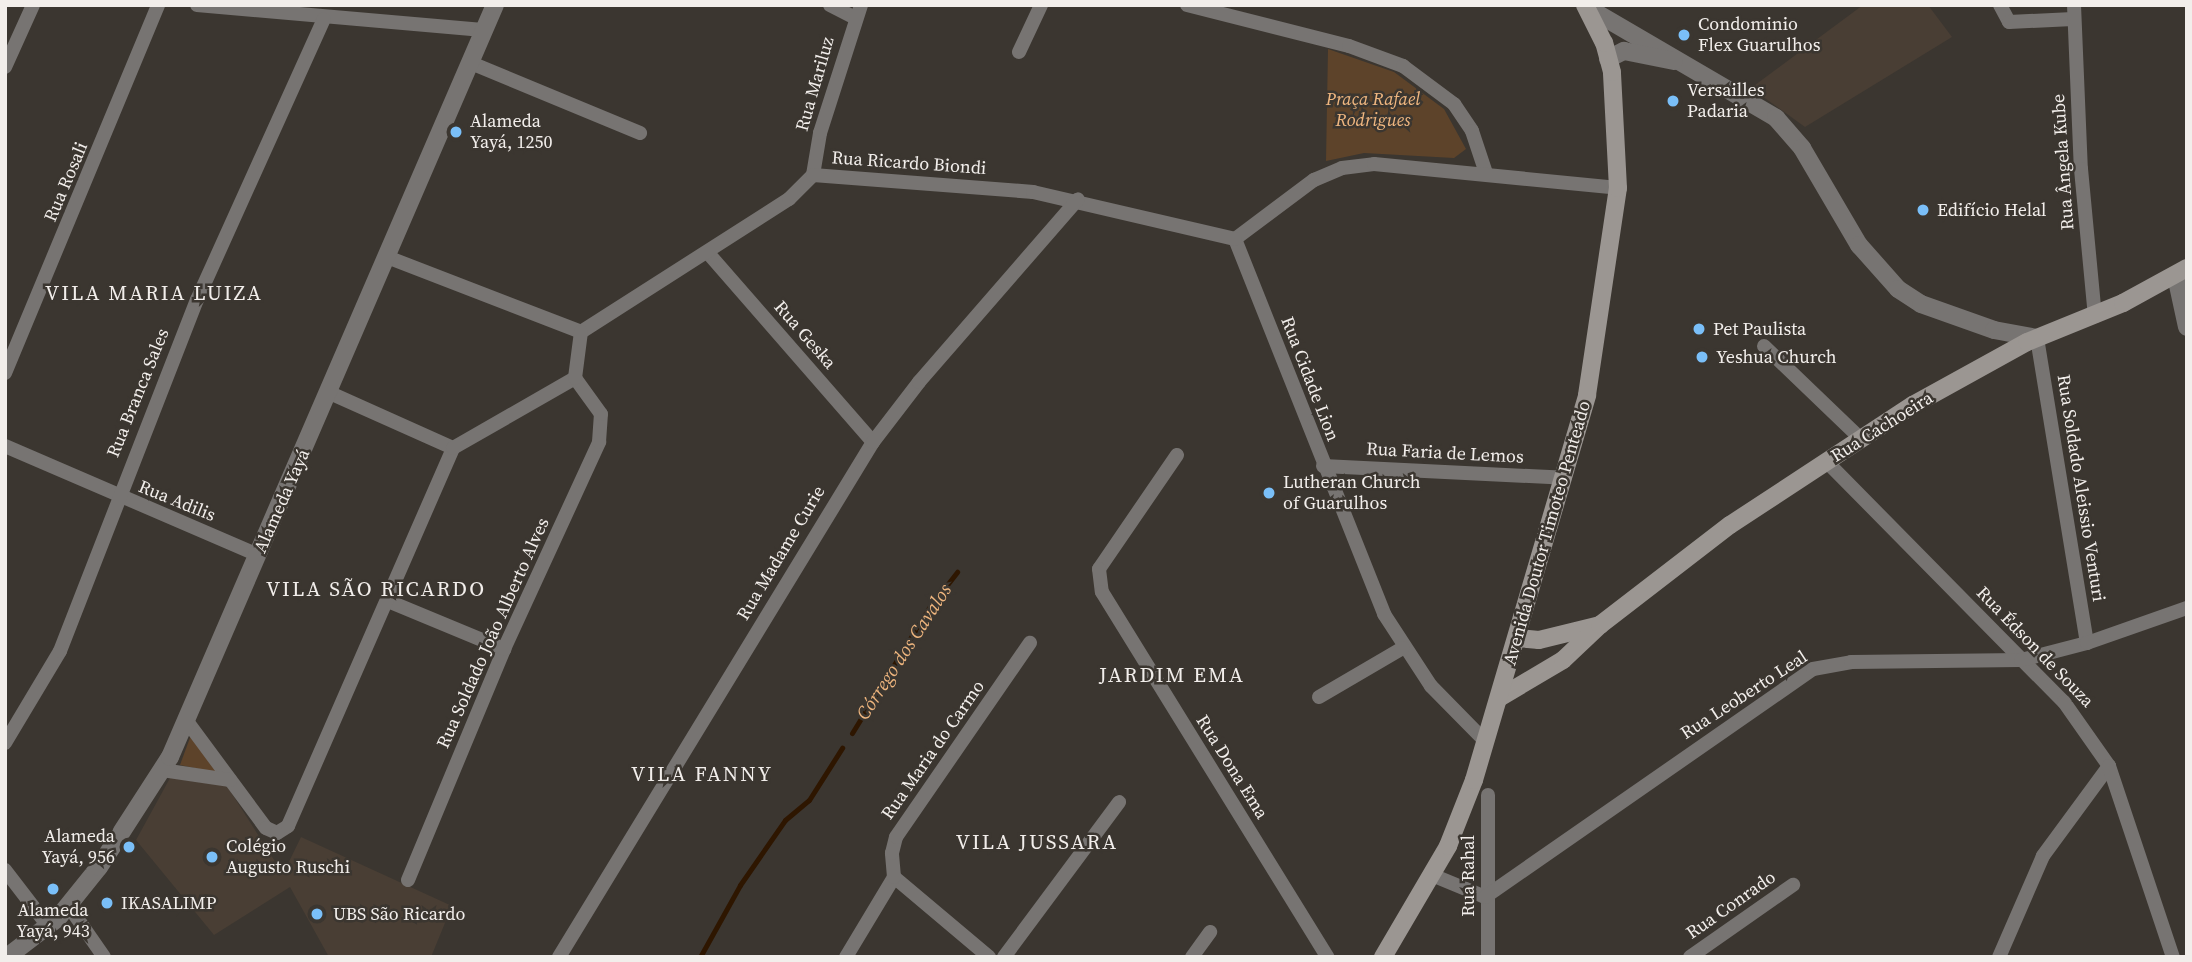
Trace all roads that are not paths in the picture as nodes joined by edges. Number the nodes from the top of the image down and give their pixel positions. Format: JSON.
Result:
{"nodes":[{"id":1,"x":33,"y":5,"type":"edge"},
{"id":2,"x":158,"y":5,"type":"edge"},
{"id":3,"x":197,"y":5,"type":"edge"},
{"id":4,"x":495,"y":5,"type":"edge"},
{"id":5,"x":830,"y":5,"type":"edge"},
{"id":6,"x":1041,"y":5,"type":"edge"},
{"id":7,"x":1187,"y":5,"type":"edge"},
{"id":8,"x":2000,"y":5,"type":"edge"},
{"id":9,"x":1586,"y":7,"type":"edge"},
{"id":10,"x":244,"y":8,"type":"edge"},
{"id":11,"x":858,"y":11,"type":"edge"},
{"id":12,"x":2073,"y":12,"type":"edge"},
{"id":13,"x":324,"y":19,"type":"junction"},
{"id":14,"x":483,"y":30,"type":"junction"},
{"id":15,"x":1019,"y":52,"type":"dead end"},
{"id":16,"x":1608,"y":59,"type":"junction"},
{"id":17,"x":1681,"y":61,"type":"junction"},
{"id":18,"x":471,"y":63,"type":"junction"},
{"id":19,"x":5,"y":67,"type":"edge"},
{"id":20,"x":640,"y":133,"type":"dead end"},
{"id":21,"x":1486,"y":173,"type":"junction"},
{"id":22,"x":813,"y":175,"type":"junction"},
{"id":23,"x":1618,"y":188,"type":"junction"},
{"id":24,"x":1078,"y":199,"type":"junction"},
{"id":25,"x":1235,"y":239,"type":"junction"},
{"id":26,"x":708,"y":253,"type":"junction"},
{"id":27,"x":387,"y":257,"type":"junction"},
{"id":28,"x":2181,"y":272,"type":"edge"},
{"id":29,"x":2095,"y":316,"type":"junction"},
{"id":30,"x":2187,"y":327,"type":"edge"},
{"id":31,"x":581,"y":332,"type":"junction"},
{"id":32,"x":2037,"y":338,"type":"junction"},
{"id":33,"x":1764,"y":346,"type":"dead end"},
{"id":34,"x":5,"y":373,"type":"edge"},
{"id":35,"x":575,"y":378,"type":"junction"},
{"id":36,"x":330,"y":393,"type":"junction"},
{"id":37,"x":1861,"y":439,"type":"junction"},
{"id":38,"x":873,"y":442,"type":"junction"},
{"id":39,"x":5,"y":446,"type":"edge"},
{"id":40,"x":453,"y":448,"type":"junction"},
{"id":41,"x":1177,"y":455,"type":"dead end"},
{"id":42,"x":1827,"y":462,"type":"junction"},
{"id":43,"x":1323,"y":466,"type":"junction"},
{"id":44,"x":1565,"y":478,"type":"junction"},
{"id":45,"x":117,"y":497,"type":"junction"},
{"id":46,"x":258,"y":555,"type":"junction"},
{"id":47,"x":388,"y":601,"type":"junction"},
{"id":48,"x":2187,"y":608,"type":"edge"},
{"id":49,"x":1600,"y":625,"type":"junction"},
{"id":50,"x":1517,"y":638,"type":"junction"},
{"id":51,"x":1030,"y":643,"type":"dead end"},
{"id":52,"x":2087,"y":643,"type":"junction"},
{"id":53,"x":1403,"y":648,"type":"junction"},
{"id":54,"x":504,"y":649,"type":"junction"},
{"id":55,"x":2021,"y":660,"type":"junction"},
{"id":56,"x":1318,"y":697,"type":"dead end"},
{"id":57,"x":1499,"y":698,"type":"junction"},
{"id":58,"x":186,"y":720,"type":"junction"},
{"id":59,"x":1486,"y":742,"type":"junction"},
{"id":60,"x":5,"y":743,"type":"edge"},
{"id":61,"x":2109,"y":766,"type":"junction"},
{"id":62,"x":162,"y":771,"type":"junction"},
{"id":63,"x":230,"y":780,"type":"junction"},
{"id":64,"x":1488,"y":795,"type":"dead end"},
{"id":65,"x":1119,"y":803,"type":"dead end"},
{"id":66,"x":5,"y":870,"type":"edge"},
{"id":67,"x":1432,"y":875,"type":"junction"},
{"id":68,"x":894,"y":877,"type":"junction"},
{"id":69,"x":408,"y":880,"type":"dead end"},
{"id":70,"x":1793,"y":884,"type":"dead end"},
{"id":71,"x":1450,"y":886,"type":"junction"},
{"id":72,"x":1423,"y":893,"type":"junction"},
{"id":73,"x":1485,"y":897,"type":"junction"},
{"id":74,"x":68,"y":905,"type":"junction"},
{"id":75,"x":48,"y":926,"type":"junction"},
{"id":76,"x":1210,"y":932,"type":"dead end"},
{"id":77,"x":7,"y":957,"type":"edge"},
{"id":78,"x":104,"y":957,"type":"edge"},
{"id":79,"x":559,"y":957,"type":"edge"},
{"id":80,"x":846,"y":957,"type":"edge"},
{"id":81,"x":989,"y":957,"type":"edge"},
{"id":82,"x":1004,"y":957,"type":"edge"},
{"id":83,"x":1192,"y":957,"type":"edge"},
{"id":84,"x":1327,"y":957,"type":"edge"},
{"id":85,"x":1383,"y":957,"type":"edge"},
{"id":86,"x":1488,"y":957,"type":"edge"},
{"id":87,"x":1690,"y":957,"type":"edge"},
{"id":88,"x":1999,"y":957,"type":"edge"},
{"id":89,"x":2173,"y":957,"type":"edge"}],
"edges":[{"from":1,"to":19,"type":"street"},
{"from":2,"to":34,"type":"street","name":"Rua Rosali"},
{"from":3,"to":10,"type":"street"},
{"from":4,"to":14,"type":"street","name":"Alameda Yayá"},
{"from":5,"to":11,"type":"street"},
{"from":6,"to":15,"type":"street"},
{"from":7,"to":21,"type":"street"},
{"from":8,"to":12,"type":"street"},
{"from":9,"to":16,"type":"main road","name":"Avenida Doutor Timoteo Penteado"},
{"from":9,"to":17,"type":"street"},
{"from":10,"to":13,"type":"street"},
{"from":11,"to":22,"type":"street","name":"Rua Mariluz"},
{"from":12,"to":29,"type":"street","name":"Rua Ângela Kube"},
{"from":13,"to":14,"type":"street"},
{"from":13,"to":45,"type":"street","name":"Rua Branca Sales"},
{"from":14,"to":18,"type":"street","name":"Alameda Yayá"},
{"from":16,"to":17,"type":"street"},
{"from":16,"to":23,"type":"main road","name":"Avenida Doutor Timoteo Penteado"},
{"from":17,"to":32,"type":"street"},
{"from":18,"to":20,"type":"street"},
{"from":18,"to":27,"type":"street","name":"Alameda Yayá"},
{"from":21,"to":23,"type":"street"},
{"from":21,"to":25,"type":"street"},
{"from":22,"to":24,"type":"street","name":"Rua Ricardo Biondi"},
{"from":22,"to":26,"type":"street","name":"Rua Ricardo Biondi"},
{"from":23,"to":44,"type":"main road","name":"Avenida Doutor Timoteo Penteado"},
{"from":24,"to":25,"type":"street","name":"Rua Ricardo Biondi"},
{"from":24,"to":38,"type":"street","name":"Rua Madame Curie"},
{"from":25,"to":43,"type":"street","name":"Rua Cidade Lion"},
{"from":26,"to":31,"type":"street","name":"Rua Ricardo Biondi"},
{"from":26,"to":38,"type":"street","name":"Rua Geska"},
{"from":27,"to":31,"type":"street"},
{"from":27,"to":36,"type":"street","name":"Alameda Yayá"},
{"from":28,"to":29,"type":"main road","name":"Rua Cachoeira"},
{"from":28,"to":30,"type":"street"},
{"from":29,"to":32,"type":"main road","name":"Rua Cachoeira"},
{"from":31,"to":35,"type":"street"},
{"from":32,"to":37,"type":"main road","name":"Rua Cachoeira"},
{"from":32,"to":52,"type":"street","name":"Rua Soldado Aleissio Venturi"},
{"from":33,"to":37,"type":"street"},
{"from":35,"to":40,"type":"street"},
{"from":35,"to":54,"type":"street","name":"Rua Soldado João Alberto Alves"},
{"from":36,"to":40,"type":"street"},
{"from":36,"to":46,"type":"street","name":"Alameda Yayá"},
{"from":37,"to":42,"type":"main road","name":"Rua Cachoeira"},
{"from":38,"to":79,"type":"street","name":"Rua Madame Curie"},
{"from":39,"to":45,"type":"street","name":"Rua Adilis"},
{"from":40,"to":47,"type":"street"},
{"from":41,"to":84,"type":"street","name":"Rua Dona Ema"},
{"from":42,"to":49,"type":"main road","name":"Rua Cachoeira"},
{"from":42,"to":55,"type":"street","name":"Rua Édson de Souza"},
{"from":43,"to":44,"type":"street","name":"Rua Faria de Lemos"},
{"from":43,"to":53,"type":"street","name":"Rua Cidade Lion"},
{"from":44,"to":50,"type":"main road","name":"Avenida Doutor Timoteo Penteado"},
{"from":45,"to":46,"type":"street","name":"Rua Adilis"},
{"from":45,"to":60,"type":"street","name":"Rua Branca Sales"},
{"from":46,"to":58,"type":"street","name":"Alameda Yayá"},
{"from":47,"to":54,"type":"street"},
{"from":47,"to":63,"type":"street"},
{"from":48,"to":52,"type":"street","name":"Rua Leoberto Leal"},
{"from":49,"to":50,"type":"main road","name":"Rua Cachoeira"},
{"from":49,"to":57,"type":"main road","name":"Rua Cachoeira"},
{"from":50,"to":57,"type":"main road","name":"Avenida Doutor Timoteo Penteado"},
{"from":51,"to":68,"type":"street","name":"Rua Maria do Carmo"},
{"from":52,"to":55,"type":"street","name":"Rua Leoberto Leal"},
{"from":53,"to":56,"type":"street"},
{"from":53,"to":59,"type":"street","name":"Rua Cidade Lion"},
{"from":54,"to":69,"type":"street","name":"Rua Soldado João Alberto Alves"},
{"from":55,"to":61,"type":"street","name":"Rua Édson de Souza"},
{"from":55,"to":73,"type":"street","name":"Rua Leoberto Leal"},
{"from":57,"to":59,"type":"main road","name":"Avenida Doutor Timoteo Penteado"},
{"from":58,"to":62,"type":"street","name":"Alameda Yayá"},
{"from":58,"to":63,"type":"street"},
{"from":59,"to":67,"type":"main road","name":"Avenida Doutor Timoteo Penteado"},
{"from":61,"to":88,"type":"street"},
{"from":61,"to":89,"type":"street","name":"Rua Édson de Souza"},
{"from":62,"to":63,"type":"street"},
{"from":62,"to":74,"type":"street","name":"Alameda Yayá"},
{"from":64,"to":73,"type":"street","name":"Rua Rahal"},
{"from":65,"to":82,"type":"street"},
{"from":66,"to":75,"type":"street"},
{"from":67,"to":71,"type":"street"},
{"from":67,"to":72,"type":"main road","name":"Avenida Doutor Timoteo Penteado"},
{"from":68,"to":80,"type":"street","name":"Rua Maria do Carmo"},
{"from":68,"to":81,"type":"street"},
{"from":70,"to":87,"type":"street","name":"Rua Conrado"},
{"from":71,"to":72,"type":"street"},
{"from":71,"to":73,"type":"street"},
{"from":72,"to":85,"type":"main road","name":"Avenida Doutor Timoteo Penteado"},
{"from":73,"to":86,"type":"street","name":"Rua Rahal"},
{"from":74,"to":75,"type":"street","name":"Alameda Yayá"},
{"from":74,"to":78,"type":"street"},
{"from":75,"to":77,"type":"street","name":"Alameda Yayá"},
{"from":76,"to":83,"type":"street"}]}
